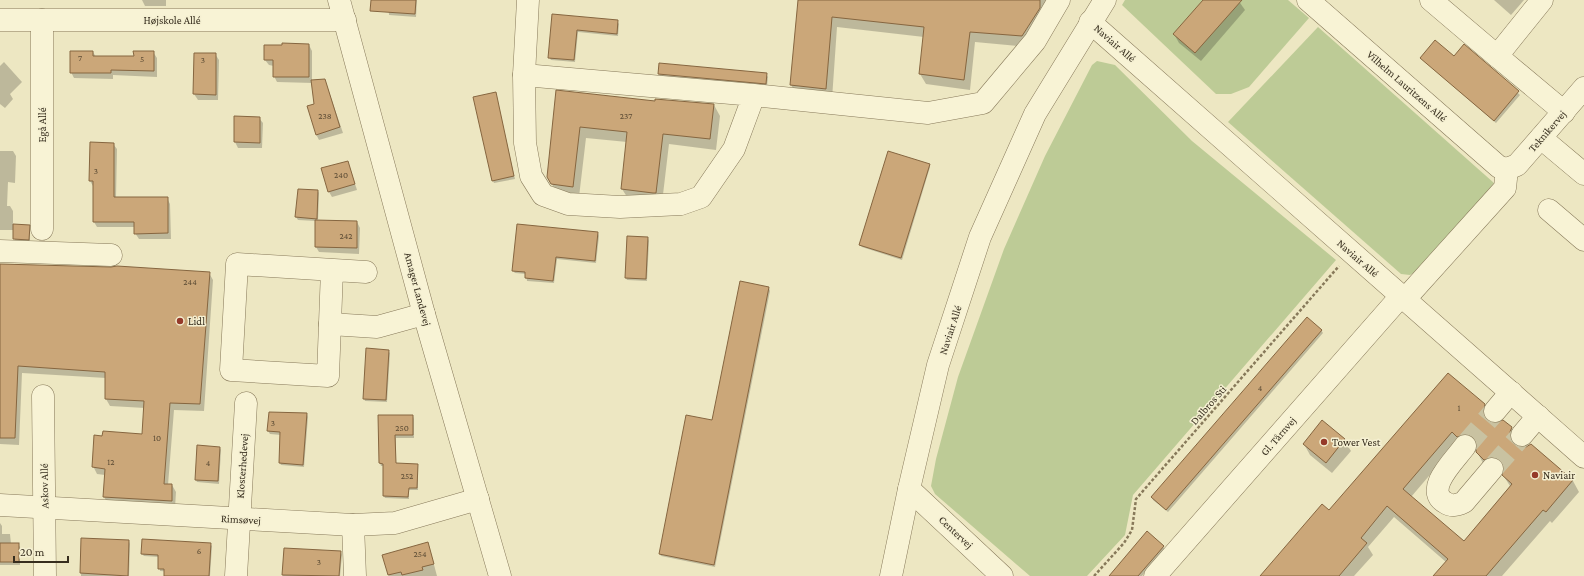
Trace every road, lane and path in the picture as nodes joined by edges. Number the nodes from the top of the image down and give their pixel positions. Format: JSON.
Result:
{"nodes":[{"id":1,"x":528,"y":0,"type":"edge"},
{"id":2,"x":1058,"y":0,"type":"edge"},
{"id":3,"x":1104,"y":0,"type":"edge"},
{"id":4,"x":1308,"y":0,"type":"edge"},
{"id":5,"x":1431,"y":0,"type":"edge"},
{"id":6,"x":1542,"y":0,"type":"edge"},
{"id":7,"x":342,"y":10,"type":"edge"},
{"id":8,"x":0,"y":20,"type":"edge"},
{"id":9,"x":42,"y":20,"type":"junction"},
{"id":10,"x":1090,"y":22,"type":"junction"},
{"id":11,"x":1497,"y":56,"type":"junction"},
{"id":12,"x":524,"y":75,"type":"junction"},
{"id":13,"x":754,"y":95,"type":"junction"},
{"id":14,"x":1579,"y":95,"type":"edge"},
{"id":15,"x":1541,"y":138,"type":"junction"},
{"id":16,"x":1508,"y":169,"type":"junction"},
{"id":17,"x":1584,"y":174,"type":"edge"},
{"id":18,"x":1549,"y":210,"type":"dead end"},
{"id":19,"x":42,"y":229,"type":"dead end"},
{"id":20,"x":1584,"y":240,"type":"edge"},
{"id":21,"x":0,"y":250,"type":"edge"},
{"id":22,"x":1351,"y":252,"type":"junction"},
{"id":23,"x":111,"y":255,"type":"dead end"},
{"id":24,"x":332,"y":270,"type":"junction"},
{"id":25,"x":366,"y":272,"type":"dead end"},
{"id":26,"x":1403,"y":298,"type":"junction"},
{"id":27,"x":424,"y":314,"type":"junction"},
{"id":28,"x":330,"y":324,"type":"junction"},
{"id":29,"x":1511,"y":392,"type":"junction"},
{"id":30,"x":43,"y":396,"type":"dead end"},
{"id":31,"x":246,"y":403,"type":"dead end"},
{"id":32,"x":1495,"y":411,"type":"tunnel mouth"},
{"id":33,"x":1538,"y":416,"type":"junction"},
{"id":34,"x":1522,"y":434,"type":"tunnel mouth"},
{"id":35,"x":1465,"y":446,"type":"tunnel mouth"},
{"id":36,"x":1584,"y":457,"type":"edge"},
{"id":37,"x":1492,"y":469,"type":"tunnel mouth"},
{"id":38,"x":909,"y":489,"type":"junction"},
{"id":39,"x":478,"y":499,"type":"junction"},
{"id":40,"x":0,"y":505,"type":"edge"},
{"id":41,"x":45,"y":508,"type":"junction"},
{"id":42,"x":238,"y":519,"type":"junction"},
{"id":43,"x":353,"y":525,"type":"junction"},
{"id":44,"x":45,"y":576,"type":"edge"},
{"id":45,"x":236,"y":576,"type":"edge"},
{"id":46,"x":355,"y":576,"type":"edge"},
{"id":47,"x":500,"y":576,"type":"edge"},
{"id":48,"x":891,"y":576,"type":"edge"},
{"id":49,"x":1002,"y":576,"type":"edge"},
{"id":50,"x":1094,"y":576,"type":"edge"},
{"id":51,"x":1155,"y":576,"type":"edge"}],
"edges":[{"from":1,"to":12,"type":"street"},
{"from":2,"to":13,"type":"street"},
{"from":3,"to":10,"type":"street"},
{"from":4,"to":16,"type":"street","name":"Vilhelm Lauritzens Allé"},
{"from":5,"to":11,"type":"street"},
{"from":6,"to":11,"type":"street"},
{"from":7,"to":9,"type":"street","name":"Højskole Allé"},
{"from":7,"to":27,"type":"street","name":"Amager Landevej"},
{"from":8,"to":9,"type":"street","name":"Højskole Allé"},
{"from":9,"to":19,"type":"street","name":"Egå Allé"},
{"from":10,"to":22,"type":"street","name":"Naviair Allé"},
{"from":10,"to":38,"type":"street","name":"Naviair Allé"},
{"from":11,"to":14,"type":"street"},
{"from":12,"to":13,"type":"street"},
{"from":12,"to":13,"type":"street"},
{"from":14,"to":15,"type":"street","name":"Teknikervej"},
{"from":15,"to":16,"type":"street","name":"Teknikervej"},
{"from":15,"to":17,"type":"street"},
{"from":16,"to":26,"type":"street","name":"Gl. Tårnvej"},
{"from":18,"to":20,"type":"street"},
{"from":21,"to":23,"type":"street"},
{"from":22,"to":26,"type":"street","name":"Naviair Allé"},
{"from":22,"to":50,"type":"path","name":"Dalbros Sti"},
{"from":24,"to":25,"type":"street"},
{"from":24,"to":28,"type":"street"},
{"from":24,"to":28,"type":"street"},
{"from":26,"to":29,"type":"street","name":"Naviair Allé"},
{"from":26,"to":51,"type":"street","name":"Gl. Tårnvej"},
{"from":27,"to":28,"type":"street"},
{"from":27,"to":39,"type":"street","name":"Amager Landevej"},
{"from":29,"to":32,"type":"street"},
{"from":29,"to":33,"type":"street","name":"Naviair Allé"},
{"from":30,"to":41,"type":"street","name":"Askov Allé"},
{"from":31,"to":42,"type":"street","name":"Klosterhedevej"},
{"from":33,"to":34,"type":"street"},
{"from":33,"to":36,"type":"street","name":"Naviair Allé"},
{"from":35,"to":37,"type":"street"},
{"from":38,"to":48,"type":"street","name":"Naviair Allé"},
{"from":38,"to":49,"type":"street","name":"Centervej"},
{"from":39,"to":43,"type":"street","name":"Rimsøvej"},
{"from":39,"to":47,"type":"street","name":"Amager Landevej"},
{"from":40,"to":41,"type":"street","name":"Rimsøvej"},
{"from":41,"to":42,"type":"street","name":"Rimsøvej"},
{"from":41,"to":44,"type":"street","name":"Askov Allé"},
{"from":42,"to":43,"type":"street","name":"Rimsøvej"},
{"from":42,"to":45,"type":"street","name":"Klosterhedevej"},
{"from":43,"to":46,"type":"street"}]}
